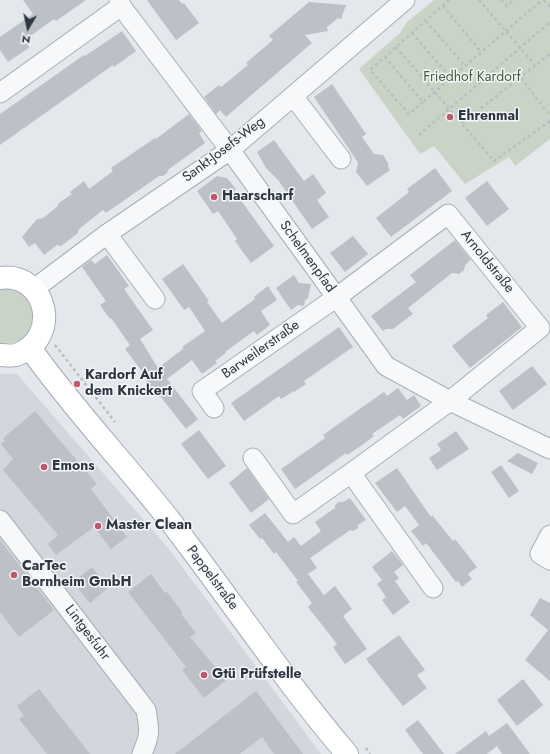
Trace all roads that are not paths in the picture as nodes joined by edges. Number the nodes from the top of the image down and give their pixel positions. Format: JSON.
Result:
{"nodes":[{"id":1,"x":405,"y":0,"type":"edge"},
{"id":2,"x":120,"y":3,"type":"edge"},
{"id":3,"x":0,"y":94,"type":"edge"},
{"id":4,"x":293,"y":96,"type":"junction"},
{"id":5,"x":230,"y":150,"type":"junction"},
{"id":6,"x":341,"y":159,"type":"dead end"},
{"id":7,"x":107,"y":234,"type":"junction"},
{"id":8,"x":0,"y":278,"type":"edge"},
{"id":9,"x":34,"y":289,"type":"junction"},
{"id":10,"x":337,"y":297,"type":"junction"},
{"id":11,"x":155,"y":300,"type":"dead end"},
{"id":12,"x":30,"y":348,"type":"junction"},
{"id":13,"x":0,"y":355,"type":"edge"},
{"id":14,"x":450,"y":401,"type":"junction"},
{"id":15,"x":214,"y":408,"type":"dead end"},
{"id":16,"x":550,"y":449,"type":"edge"},
{"id":17,"x":253,"y":458,"type":"dead end"},
{"id":18,"x":351,"y":473,"type":"junction"},
{"id":19,"x":0,"y":520,"type":"edge"},
{"id":20,"x":550,"y":535,"type":"edge"},
{"id":21,"x":550,"y":560,"type":"edge"},
{"id":22,"x":433,"y":588,"type":"dead end"},
{"id":23,"x":356,"y":751,"type":"edge"},
{"id":24,"x":142,"y":754,"type":"edge"}],
"edges":[{"from":1,"to":4,"type":"street","name":"Sankt-Josefs-Weg"},
{"from":2,"to":3,"type":"street"},
{"from":2,"to":5,"type":"street","name":"Schelmenpfad"},
{"from":4,"to":5,"type":"street","name":"Sankt-Josefs-Weg"},
{"from":4,"to":6,"type":"street"},
{"from":5,"to":7,"type":"street","name":"Sankt-Josefs-Weg"},
{"from":5,"to":10,"type":"street","name":"Schelmenpfad"},
{"from":7,"to":9,"type":"street","name":"Sankt-Josefs-Weg"},
{"from":7,"to":11,"type":"street"},
{"from":8,"to":9,"type":"main road"},
{"from":9,"to":12,"type":"main road"},
{"from":10,"to":14,"type":"street","name":"Schelmenpfad"},
{"from":10,"to":14,"type":"street","name":"Arnoldstraße"},
{"from":10,"to":15,"type":"street","name":"Barweilerstraße"},
{"from":12,"to":13,"type":"main road"},
{"from":12,"to":23,"type":"main road","name":"Pappelstraße"},
{"from":14,"to":16,"type":"street","name":"Schelmenpfad"},
{"from":14,"to":18,"type":"street"},
{"from":17,"to":18,"type":"street"},
{"from":18,"to":22,"type":"street"},
{"from":19,"to":24,"type":"street","name":"Lintgesfuhr"},
{"from":20,"to":21,"type":"street"}]}
